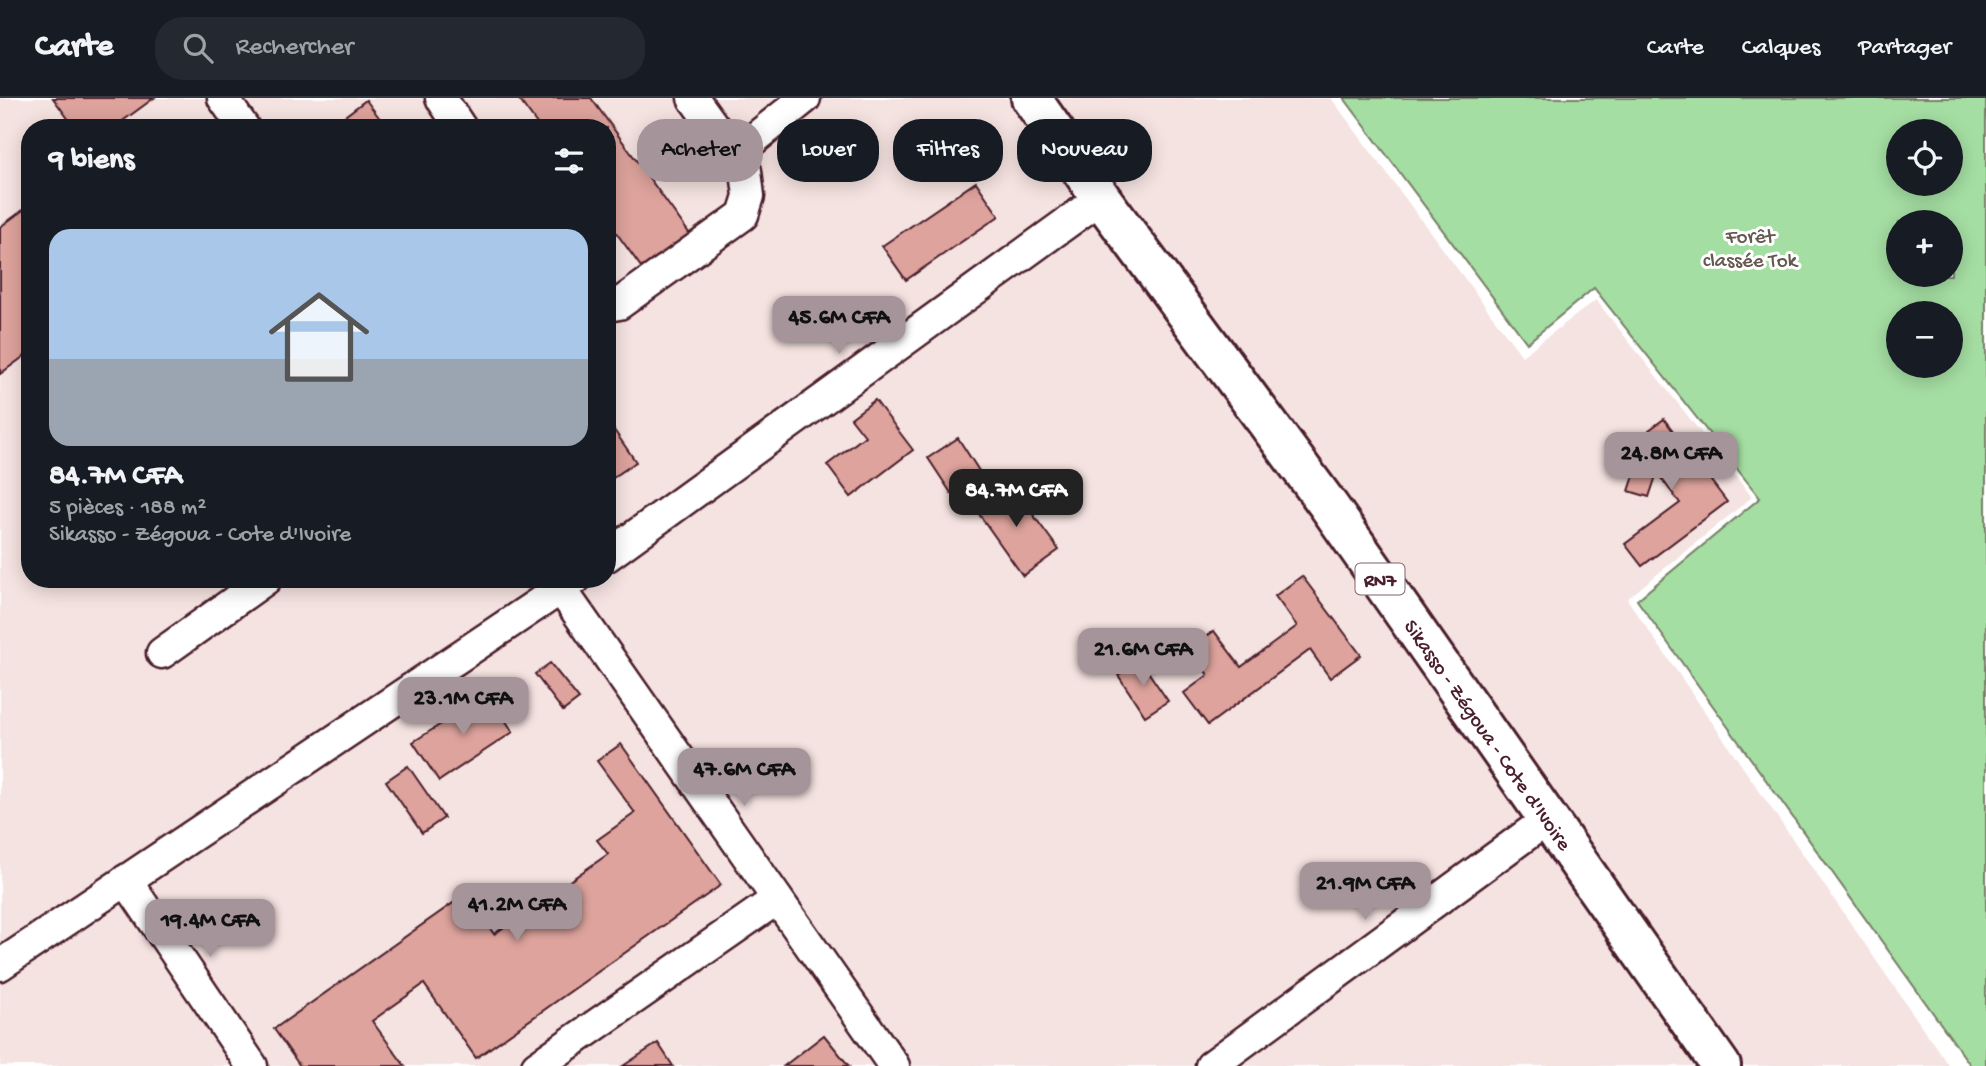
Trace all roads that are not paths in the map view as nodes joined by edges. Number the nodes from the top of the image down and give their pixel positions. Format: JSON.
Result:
{"nodes":[{"id":1,"x":223,"y":98,"type":"edge"},
{"id":2,"x":441,"y":98,"type":"edge"},
{"id":3,"x":693,"y":98,"type":"edge"},
{"id":4,"x":805,"y":98,"type":"edge"},
{"id":5,"x":1031,"y":98,"type":"edge"},
{"id":6,"x":238,"y":119,"type":"edge"},
{"id":7,"x":455,"y":119,"type":"edge"},
{"id":8,"x":708,"y":119,"type":"edge"},
{"id":9,"x":763,"y":132,"type":"edge"},
{"id":10,"x":747,"y":182,"type":"edge"},
{"id":11,"x":1101,"y":198,"type":"junction"},
{"id":12,"x":616,"y":304,"type":"edge"},
{"id":13,"x":616,"y":549,"type":"edge"},
{"id":14,"x":253,"y":588,"type":"edge"},
{"id":15,"x":556,"y":588,"type":"edge"},
{"id":16,"x":566,"y":588,"type":"edge"},
{"id":17,"x":162,"y":653,"type":"dead end"},
{"id":18,"x":1549,"y":819,"type":"junction"},
{"id":19,"x":126,"y":880,"type":"junction"},
{"id":20,"x":777,"y":899,"type":"junction"},
{"id":21,"x":0,"y":965,"type":"edge"},
{"id":22,"x":252,"y":1066,"type":"edge"},
{"id":23,"x":537,"y":1066,"type":"edge"},
{"id":24,"x":894,"y":1066,"type":"edge"},
{"id":25,"x":1211,"y":1066,"type":"edge"},
{"id":26,"x":1721,"y":1066,"type":"edge"}],
"edges":[{"from":1,"to":6,"type":"street"},
{"from":2,"to":7,"type":"street"},
{"from":3,"to":8,"type":"street"},
{"from":4,"to":9,"type":"street"},
{"from":5,"to":11,"type":"highway","name":"Sikasso - Zégoua - Cote d'Ivoire","number":"RN7"},
{"from":10,"to":12,"type":"street"},
{"from":11,"to":13,"type":"street"},
{"from":11,"to":18,"type":"highway","name":"Sikasso - Zégoua - Cote d'Ivoire","number":"RN7"},
{"from":14,"to":17,"type":"street"},
{"from":15,"to":19,"type":"street"},
{"from":16,"to":20,"type":"street"},
{"from":18,"to":25,"type":"street"},
{"from":18,"to":26,"type":"highway","name":"Sikasso - Zégoua - Cote d'Ivoire","number":"RN7"},
{"from":19,"to":21,"type":"street"},
{"from":19,"to":22,"type":"street"},
{"from":20,"to":23,"type":"street"},
{"from":20,"to":24,"type":"street"}]}
